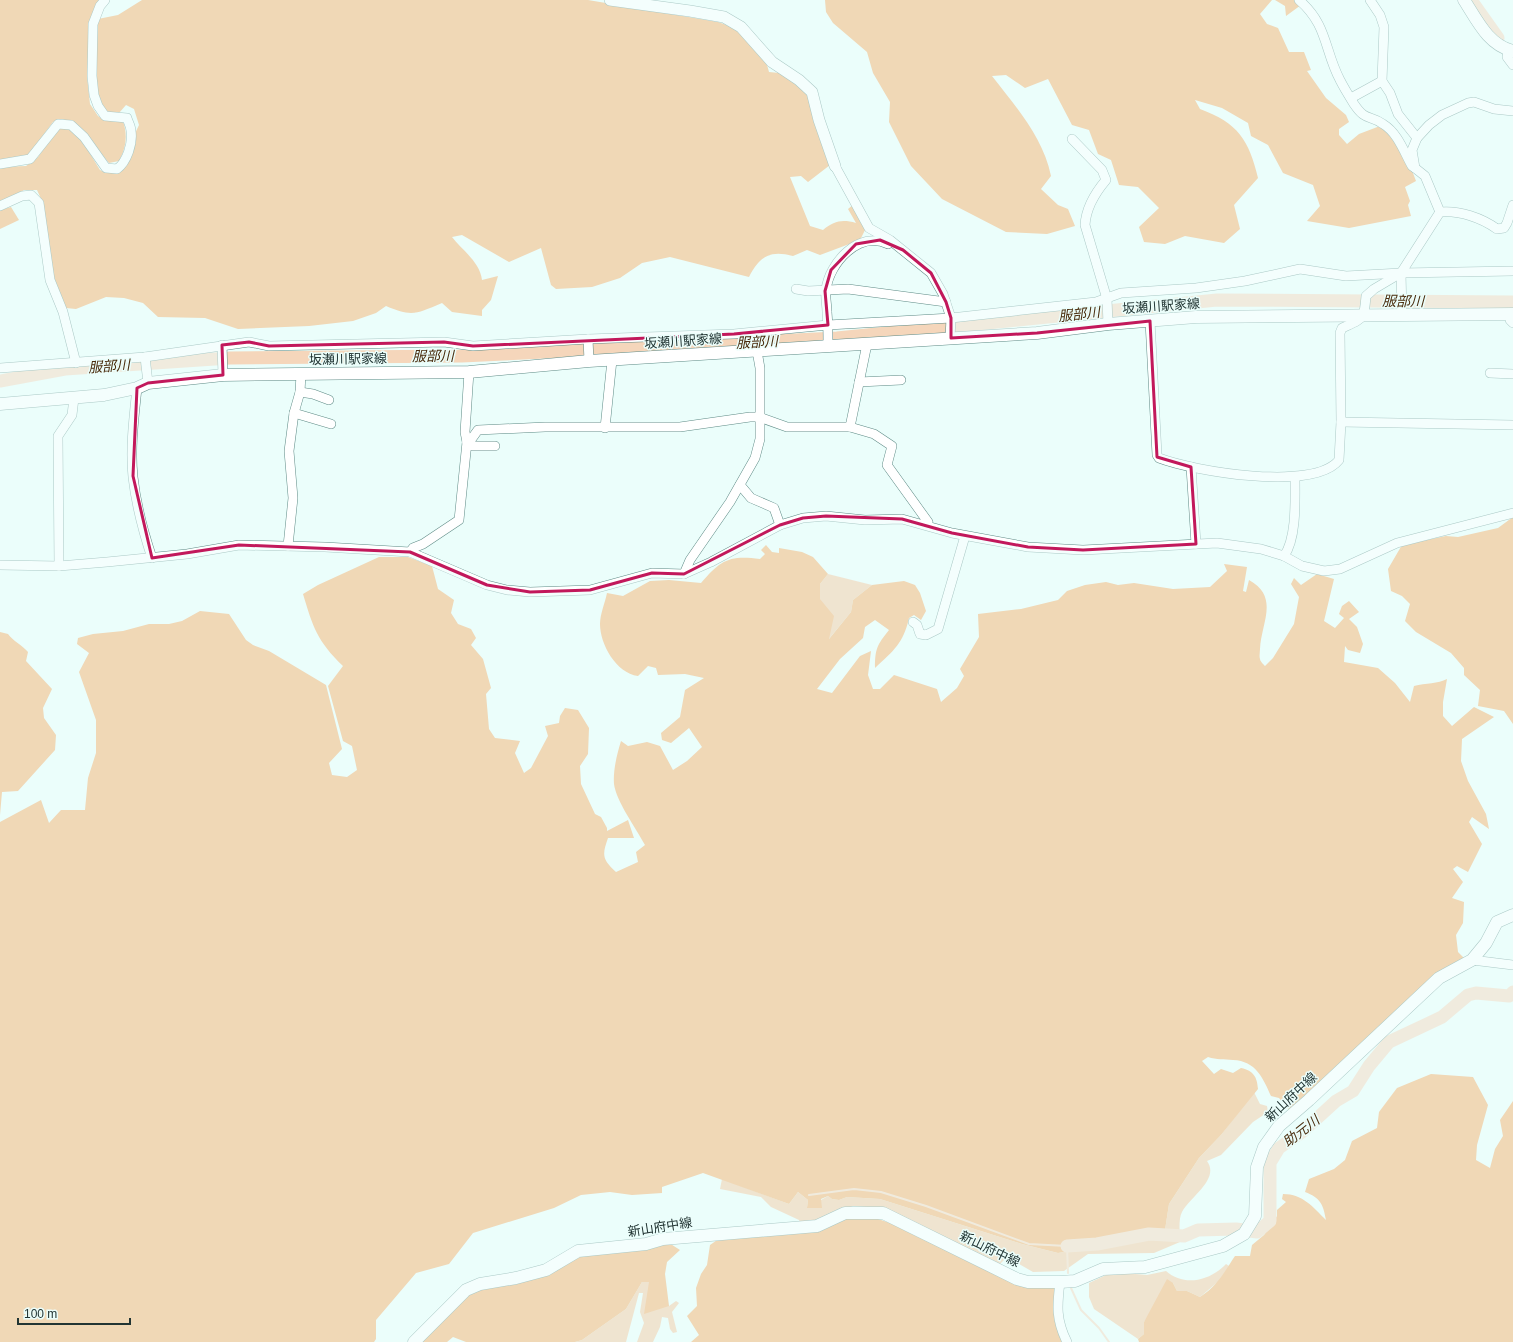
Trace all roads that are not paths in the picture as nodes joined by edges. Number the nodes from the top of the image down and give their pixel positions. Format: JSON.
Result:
{"nodes":[{"id":1,"x":105,"y":0,"type":"edge"},
{"id":2,"x":610,"y":0,"type":"edge"},
{"id":3,"x":1299,"y":0,"type":"edge"},
{"id":4,"x":1370,"y":0,"type":"edge"},
{"id":5,"x":1464,"y":0,"type":"edge"},
{"id":6,"x":1511,"y":51,"type":"edge"},
{"id":7,"x":1513,"y":65,"type":"edge"},
{"id":8,"x":1382,"y":81,"type":"junction"},
{"id":9,"x":1350,"y":98,"type":"junction"},
{"id":10,"x":1513,"y":111,"type":"edge"},
{"id":11,"x":1417,"y":138,"type":"junction"},
{"id":12,"x":1072,"y":139,"type":"dead end"},
{"id":13,"x":0,"y":164,"type":"edge"},
{"id":14,"x":835,"y":166,"type":"joint"},
{"id":15,"x":1415,"y":168,"type":"junction"},
{"id":16,"x":1513,"y":205,"type":"edge"},
{"id":17,"x":0,"y":206,"type":"edge"},
{"id":18,"x":1440,"y":212,"type":"junction"},
{"id":19,"x":903,"y":250,"type":"junction"},
{"id":20,"x":1513,"y":271,"type":"edge"},
{"id":21,"x":1401,"y":273,"type":"junction"},
{"id":22,"x":796,"y":289,"type":"dead end"},
{"id":23,"x":825,"y":291,"type":"junction"},
{"id":24,"x":946,"y":302,"type":"junction"},
{"id":25,"x":1107,"y":302,"type":"junction"},
{"id":26,"x":1364,"y":311,"type":"junction"},
{"id":27,"x":1402,"y":311,"type":"junction"},
{"id":28,"x":1512,"y":317,"type":"edge"},
{"id":29,"x":950,"y":320,"type":"junction"},
{"id":30,"x":1150,"y":321,"type":"junction"},
{"id":31,"x":1108,"y":322,"type":"junction"},
{"id":32,"x":828,"y":327,"type":"junction"},
{"id":33,"x":951,"y":336,"type":"junction"},
{"id":34,"x":588,"y":339,"type":"junction"},
{"id":35,"x":828,"y":344,"type":"junction"},
{"id":36,"x":867,"y":344,"type":"junction"},
{"id":37,"x":222,"y":347,"type":"junction"},
{"id":38,"x":757,"y":351,"type":"junction"},
{"id":39,"x":145,"y":358,"type":"junction"},
{"id":40,"x":589,"y":358,"type":"junction"},
{"id":41,"x":612,"y":360,"type":"junction"},
{"id":42,"x":76,"y":363,"type":"junction"},
{"id":43,"x":0,"y":368,"type":"edge"},
{"id":44,"x":223,"y":372,"type":"junction"},
{"id":45,"x":469,"y":372,"type":"junction"},
{"id":46,"x":1490,"y":373,"type":"dead end"},
{"id":47,"x":301,"y":374,"type":"junction"},
{"id":48,"x":1513,"y":374,"type":"edge"},
{"id":49,"x":148,"y":378,"type":"junction"},
{"id":50,"x":901,"y":380,"type":"dead end"},
{"id":51,"x":859,"y":382,"type":"junction"},
{"id":52,"x":137,"y":388,"type":"junction"},
{"id":53,"x":300,"y":392,"type":"junction"},
{"id":54,"x":74,"y":398,"type":"junction"},
{"id":55,"x":328,"y":400,"type":"dead end"},
{"id":56,"x":0,"y":404,"type":"edge"},
{"id":57,"x":294,"y":413,"type":"junction"},
{"id":58,"x":759,"y":418,"type":"junction"},
{"id":59,"x":1341,"y":422,"type":"junction"},
{"id":60,"x":331,"y":424,"type":"dead end"},
{"id":61,"x":1513,"y":425,"type":"edge"},
{"id":62,"x":850,"y":427,"type":"junction"},
{"id":63,"x":605,"y":428,"type":"junction"},
{"id":64,"x":467,"y":442,"type":"junction"},
{"id":65,"x":495,"y":446,"type":"dead end"},
{"id":66,"x":1191,"y":467,"type":"junction"},
{"id":67,"x":1295,"y":477,"type":"junction"},
{"id":68,"x":740,"y":485,"type":"junction"},
{"id":69,"x":1513,"y":513,"type":"edge"},
{"id":70,"x":926,"y":524,"type":"junction"},
{"id":71,"x":780,"y":525,"type":"junction"},
{"id":72,"x":965,"y":536,"type":"junction"},
{"id":73,"x":1196,"y":544,"type":"junction"},
{"id":74,"x":288,"y":546,"type":"junction"},
{"id":75,"x":410,"y":552,"type":"junction"},
{"id":76,"x":1284,"y":556,"type":"junction"},
{"id":77,"x":152,"y":558,"type":"junction"},
{"id":78,"x":0,"y":565,"type":"edge"},
{"id":79,"x":59,"y":566,"type":"junction"},
{"id":80,"x":684,"y":574,"type":"junction"},
{"id":81,"x":912,"y":622,"type":"dead end"},
{"id":82,"x":1513,"y":915,"type":"edge"},
{"id":83,"x":1472,"y":960,"type":"junction"},
{"id":84,"x":1513,"y":965,"type":"edge"},
{"id":85,"x":1060,"y":1282,"type":"junction"},
{"id":86,"x":414,"y":1342,"type":"edge"},
{"id":87,"x":1067,"y":1342,"type":"edge"}],
"edges":[{"from":1,"to":13,"type":"street"},
{"from":2,"to":14,"type":"street"},
{"from":3,"to":9,"type":"street"},
{"from":4,"to":8,"type":"street"},
{"from":5,"to":6,"type":"main road"},
{"from":6,"to":7,"type":"street"},
{"from":8,"to":9,"type":"street"},
{"from":8,"to":11,"type":"street"},
{"from":9,"to":15,"type":"street"},
{"from":10,"to":11,"type":"street"},
{"from":11,"to":15,"type":"street"},
{"from":12,"to":25,"type":"street"},
{"from":14,"to":19,"type":"street"},
{"from":15,"to":18,"type":"street"},
{"from":16,"to":18,"type":"street"},
{"from":17,"to":42,"type":"street"},
{"from":18,"to":21,"type":"street"},
{"from":19,"to":23,"type":"street"},
{"from":19,"to":24,"type":"street"},
{"from":20,"to":21,"type":"street"},
{"from":21,"to":25,"type":"street"},
{"from":21,"to":26,"type":"street"},
{"from":21,"to":27,"type":"street"},
{"from":22,"to":23,"type":"street"},
{"from":23,"to":24,"type":"street"},
{"from":23,"to":32,"type":"street"},
{"from":24,"to":29,"type":"street"},
{"from":25,"to":29,"type":"street"},
{"from":25,"to":31,"type":"street"},
{"from":26,"to":27,"type":"main road","name":"坂瀬川駅家線"},
{"from":26,"to":30,"type":"main road","name":"坂瀬川駅家線"},
{"from":26,"to":59,"type":"street"},
{"from":27,"to":28,"type":"main road","name":"坂瀬川駅家線"},
{"from":29,"to":32,"type":"street"},
{"from":29,"to":33,"type":"street"},
{"from":30,"to":31,"type":"main road","name":"坂瀬川駅家線"},
{"from":30,"to":66,"type":"street"},
{"from":31,"to":33,"type":"main road","name":"坂瀬川駅家線"},
{"from":32,"to":34,"type":"street"},
{"from":32,"to":35,"type":"street"},
{"from":33,"to":36,"type":"main road","name":"坂瀬川駅家線"},
{"from":34,"to":37,"type":"street"},
{"from":34,"to":40,"type":"street"},
{"from":35,"to":36,"type":"main road","name":"坂瀬川駅家線"},
{"from":35,"to":38,"type":"main road","name":"坂瀬川駅家線"},
{"from":36,"to":51,"type":"street"},
{"from":37,"to":39,"type":"street"},
{"from":37,"to":44,"type":"street"},
{"from":38,"to":41,"type":"main road","name":"坂瀬川駅家線"},
{"from":38,"to":58,"type":"street"},
{"from":39,"to":42,"type":"street"},
{"from":39,"to":49,"type":"street"},
{"from":40,"to":41,"type":"main road","name":"坂瀬川駅家線"},
{"from":40,"to":45,"type":"main road","name":"坂瀬川駅家線"},
{"from":41,"to":63,"type":"street"},
{"from":42,"to":43,"type":"street"},
{"from":44,"to":47,"type":"main road","name":"坂瀬川駅家線"},
{"from":44,"to":49,"type":"main road","name":"坂瀬川駅家線"},
{"from":45,"to":47,"type":"main road","name":"坂瀬川駅家線"},
{"from":45,"to":64,"type":"street"},
{"from":46,"to":48,"type":"street"},
{"from":47,"to":53,"type":"street"},
{"from":49,"to":52,"type":"main road","name":"坂瀬川駅家線"},
{"from":50,"to":51,"type":"street"},
{"from":51,"to":62,"type":"street"},
{"from":52,"to":54,"type":"main road","name":"坂瀬川駅家線"},
{"from":52,"to":77,"type":"street"},
{"from":53,"to":55,"type":"street"},
{"from":53,"to":57,"type":"street"},
{"from":54,"to":56,"type":"main road","name":"坂瀬川駅家線"},
{"from":54,"to":79,"type":"street"},
{"from":57,"to":60,"type":"street"},
{"from":57,"to":74,"type":"street"},
{"from":58,"to":62,"type":"street"},
{"from":58,"to":63,"type":"street"},
{"from":58,"to":68,"type":"street"},
{"from":59,"to":61,"type":"street"},
{"from":59,"to":67,"type":"street"},
{"from":62,"to":70,"type":"street"},
{"from":63,"to":64,"type":"street"},
{"from":64,"to":65,"type":"street"},
{"from":64,"to":75,"type":"street"},
{"from":66,"to":67,"type":"street"},
{"from":66,"to":73,"type":"street"},
{"from":67,"to":76,"type":"street"},
{"from":68,"to":71,"type":"street"},
{"from":68,"to":80,"type":"street"},
{"from":69,"to":76,"type":"street"},
{"from":70,"to":71,"type":"street"},
{"from":70,"to":72,"type":"street"},
{"from":71,"to":80,"type":"street"},
{"from":72,"to":73,"type":"street"},
{"from":72,"to":81,"type":"street"},
{"from":73,"to":76,"type":"street"},
{"from":74,"to":75,"type":"street"},
{"from":74,"to":77,"type":"street"},
{"from":75,"to":80,"type":"street"},
{"from":77,"to":79,"type":"street"},
{"from":78,"to":79,"type":"street"},
{"from":82,"to":83,"type":"main road","name":"新山府中線"},
{"from":83,"to":84,"type":"street"},
{"from":83,"to":85,"type":"main road","name":"新山府中線"},
{"from":85,"to":86,"type":"main road","name":"新山府中線"},
{"from":85,"to":87,"type":"street"}]}
